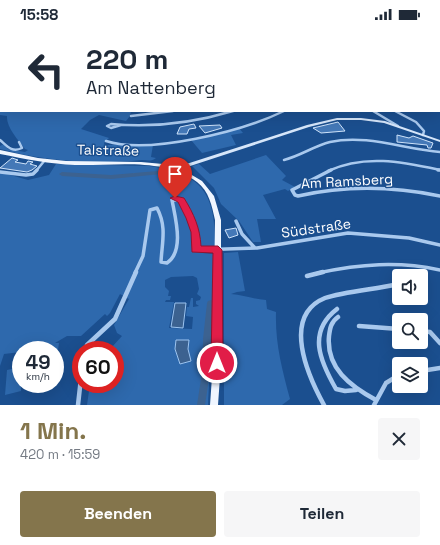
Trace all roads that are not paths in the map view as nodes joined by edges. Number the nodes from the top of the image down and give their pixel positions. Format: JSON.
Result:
{"nodes":[{"id":1,"x":165,"y":112,"type":"edge"},
{"id":2,"x":229,"y":112,"type":"edge"},
{"id":3,"x":282,"y":112,"type":"edge"},
{"id":4,"x":375,"y":112,"type":"edge"},
{"id":5,"x":397,"y":112,"type":"edge"},
{"id":6,"x":131,"y":116,"type":"dead end"},
{"id":7,"x":387,"y":120,"type":"junction"},
{"id":8,"x":121,"y":125,"type":"dead end"},
{"id":9,"x":423,"y":135,"type":"junction"},
{"id":10,"x":0,"y":140,"type":"edge"},
{"id":11,"x":106,"y":141,"type":"dead end"},
{"id":12,"x":440,"y":141,"type":"edge"},
{"id":13,"x":19,"y":142,"type":"dead end"},
{"id":14,"x":0,"y":152,"type":"edge"},
{"id":15,"x":440,"y":152,"type":"edge"},
{"id":16,"x":45,"y":160,"type":"junction"},
{"id":17,"x":284,"y":160,"type":"dead end"},
{"id":18,"x":176,"y":169,"type":"junction"},
{"id":19,"x":440,"y":170,"type":"edge"},
{"id":20,"x":0,"y":172,"type":"edge"},
{"id":21,"x":440,"y":196,"type":"edge"},
{"id":22,"x":236,"y":221,"type":"dead end"},
{"id":23,"x":440,"y":245,"type":"edge"},
{"id":24,"x":255,"y":248,"type":"junction"},
{"id":25,"x":218,"y":250,"type":"junction"},
{"id":26,"x":440,"y":270,"type":"edge"},
{"id":27,"x":308,"y":276,"type":"dead end"},
{"id":28,"x":392,"y":285,"type":"edge"},
{"id":29,"x":337,"y":309,"type":"dead end"},
{"id":30,"x":338,"y":317,"type":"dead end"},
{"id":31,"x":360,"y":326,"type":"dead end"},
{"id":32,"x":392,"y":328,"type":"edge"},
{"id":33,"x":428,"y":332,"type":"edge"},
{"id":34,"x":91,"y":341,"type":"edge"},
{"id":35,"x":440,"y":343,"type":"edge"},
{"id":36,"x":440,"y":368,"type":"edge"},
{"id":37,"x":428,"y":370,"type":"edge"},
{"id":38,"x":392,"y":378,"type":"edge"},
{"id":39,"x":356,"y":390,"type":"junction"},
{"id":40,"x":79,"y":393,"type":"edge"},
{"id":41,"x":375,"y":403,"type":"edge"},
{"id":42,"x":78,"y":405,"type":"edge"},
{"id":43,"x":214,"y":405,"type":"edge"},
{"id":44,"x":324,"y":405,"type":"edge"}],
"edges":[{"from":1,"to":6,"type":"street"},
{"from":2,"to":8,"type":"street"},
{"from":3,"to":11,"type":"street"},
{"from":4,"to":7,"type":"street"},
{"from":5,"to":9,"type":"street"},
{"from":7,"to":9,"type":"main road"},
{"from":7,"to":18,"type":"main road"},
{"from":9,"to":12,"type":"main road"},
{"from":10,"to":13,"type":"street"},
{"from":14,"to":16,"type":"main road","name":"Talstraße"},
{"from":15,"to":17,"type":"street"},
{"from":16,"to":18,"type":"main road","name":"Talstraße"},
{"from":16,"to":20,"type":"street"},
{"from":18,"to":25,"type":"main road","name":"Talstraße"},
{"from":19,"to":21,"type":"street","name":"Am Ramsberg"},
{"from":22,"to":24,"type":"street"},
{"from":23,"to":24,"type":"street","name":"Südstraße"},
{"from":24,"to":25,"type":"street","name":"Südstraße"},
{"from":25,"to":34,"type":"street","name":"Südstraße"},
{"from":25,"to":43,"type":"main road","name":"Talstraße"},
{"from":26,"to":27,"type":"street"},
{"from":28,"to":44,"type":"street"},
{"from":29,"to":39,"type":"street"},
{"from":30,"to":39,"type":"street"},
{"from":31,"to":32,"type":"street"},
{"from":33,"to":35,"type":"street"},
{"from":36,"to":37,"type":"street"},
{"from":38,"to":41,"type":"street"},
{"from":39,"to":41,"type":"street"},
{"from":40,"to":42,"type":"street"}]}
